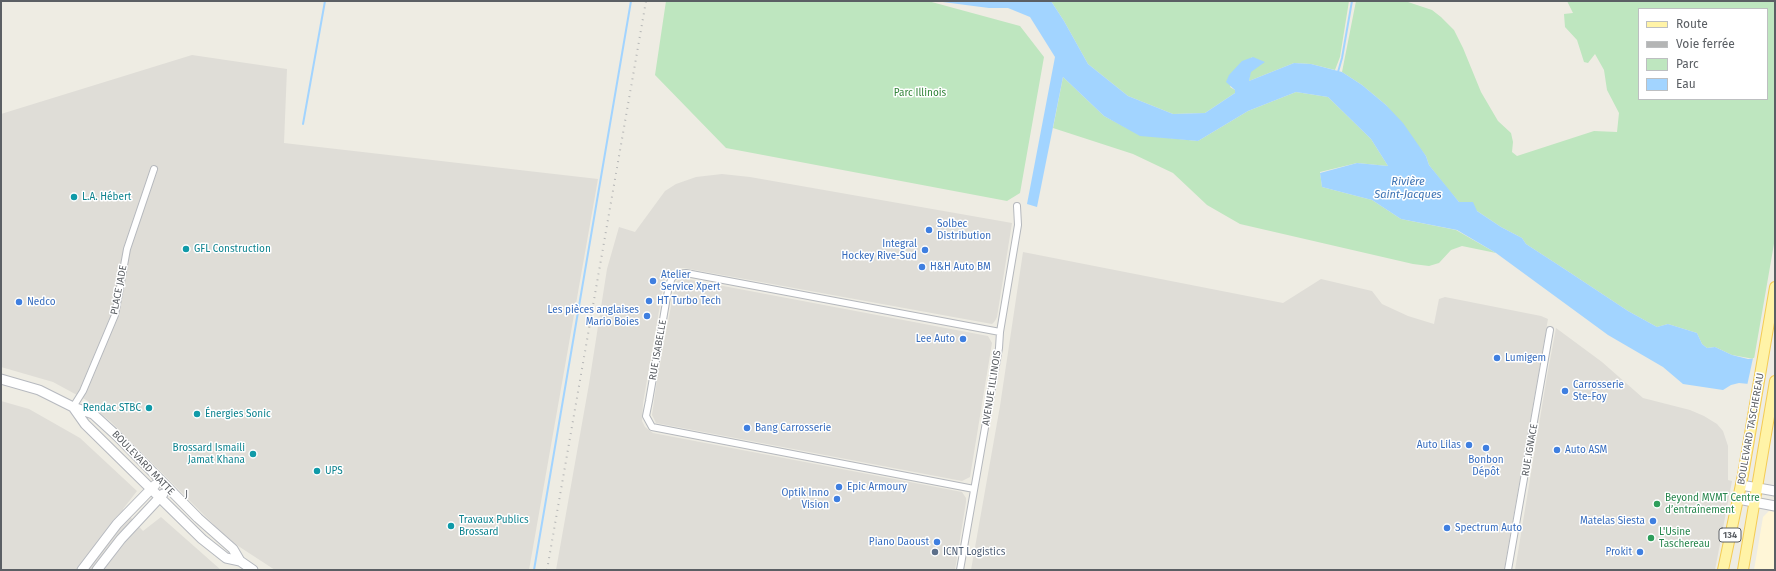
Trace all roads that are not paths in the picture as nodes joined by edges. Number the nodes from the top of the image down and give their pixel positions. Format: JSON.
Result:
{"nodes":[{"id":1,"x":154,"y":169,"type":"dead end"},
{"id":2,"x":1017,"y":206,"type":"dead end"},
{"id":3,"x":1775,"y":287,"type":"edge"},
{"id":4,"x":1550,"y":330,"type":"dead end"},
{"id":5,"x":1000,"y":332,"type":"junction"},
{"id":6,"x":1,"y":379,"type":"edge"},
{"id":7,"x":1775,"y":381,"type":"edge"},
{"id":8,"x":1774,"y":384,"type":"edge"},
{"id":9,"x":73,"y":407,"type":"junction"},
{"id":10,"x":160,"y":480,"type":"junction"},
{"id":11,"x":1741,"y":485,"type":"junction"},
{"id":12,"x":1757,"y":488,"type":"junction"},
{"id":13,"x":151,"y":489,"type":"junction"},
{"id":14,"x":168,"y":489,"type":"junction"},
{"id":15,"x":974,"y":489,"type":"junction"},
{"id":16,"x":1775,"y":491,"type":"edge"},
{"id":17,"x":160,"y":498,"type":"junction"},
{"id":18,"x":1738,"y":500,"type":"junction"},
{"id":19,"x":1755,"y":502,"type":"junction"},
{"id":20,"x":1775,"y":506,"type":"edge"},
{"id":21,"x":240,"y":561,"type":"junction"},
{"id":22,"x":82,"y":570,"type":"edge"},
{"id":23,"x":97,"y":570,"type":"edge"},
{"id":24,"x":253,"y":570,"type":"edge"},
{"id":25,"x":960,"y":570,"type":"edge"},
{"id":26,"x":1508,"y":570,"type":"edge"},
{"id":27,"x":1723,"y":570,"type":"edge"},
{"id":28,"x":1743,"y":570,"type":"edge"}],
"edges":[{"from":1,"to":9,"type":"street","name":"PLACE JADE"},
{"from":2,"to":5,"type":"street","name":"AVENUE ILLINOIS"},
{"from":3,"to":11,"type":"main road","name":"BOULEVARD TASCHEREAU","number":"134"},
{"from":4,"to":26,"type":"street","name":"RUE IGNACE"},
{"from":5,"to":15,"type":"street","name":"AVENUE ILLINOIS"},
{"from":5,"to":15,"type":"street","name":"RUE ISABELLE"},
{"from":6,"to":9,"type":"main road","name":"BOULEVARD MATTE"},
{"from":7,"to":8,"type":"main road","name":"BOULEVARD TASCHEREAU","number":"134"},
{"from":8,"to":12,"type":"main road","name":"BOULEVARD TASCHEREAU","number":"134"},
{"from":9,"to":10,"type":"main road","name":"BOULEVARD MATTE"},
{"from":9,"to":13,"type":"main road","name":"BOULEVARD MATTE"},
{"from":10,"to":13,"type":"main road"},
{"from":10,"to":14,"type":"main road","name":"BOULEVARD MATTE"},
{"from":11,"to":12,"type":"main road"},
{"from":11,"to":18,"type":"main road","name":"BOULEVARD TASCHEREAU","number":"134"},
{"from":12,"to":16,"type":"main road"},
{"from":12,"to":19,"type":"main road","name":"BOULEVARD TASCHEREAU","number":"134"},
{"from":13,"to":17,"type":"main road","name":"BOULEVARD MATTE"},
{"from":13,"to":22,"type":"main road"},
{"from":14,"to":17,"type":"main road"},
{"from":14,"to":21,"type":"main road","name":"BOULEVARD MATTE"},
{"from":15,"to":25,"type":"street","name":"AVENUE ILLINOIS"},
{"from":17,"to":21,"type":"main road","name":"BOULEVARD MATTE"},
{"from":17,"to":23,"type":"main road"},
{"from":18,"to":19,"type":"main road"},
{"from":18,"to":27,"type":"main road","name":"BOULEVARD TASCHEREAU","number":"134"},
{"from":19,"to":20,"type":"main road"},
{"from":19,"to":28,"type":"main road","name":"BOULEVARD TASCHEREAU","number":"134"},
{"from":21,"to":24,"type":"main road","name":"BOULEVARD MATTE"}]}
